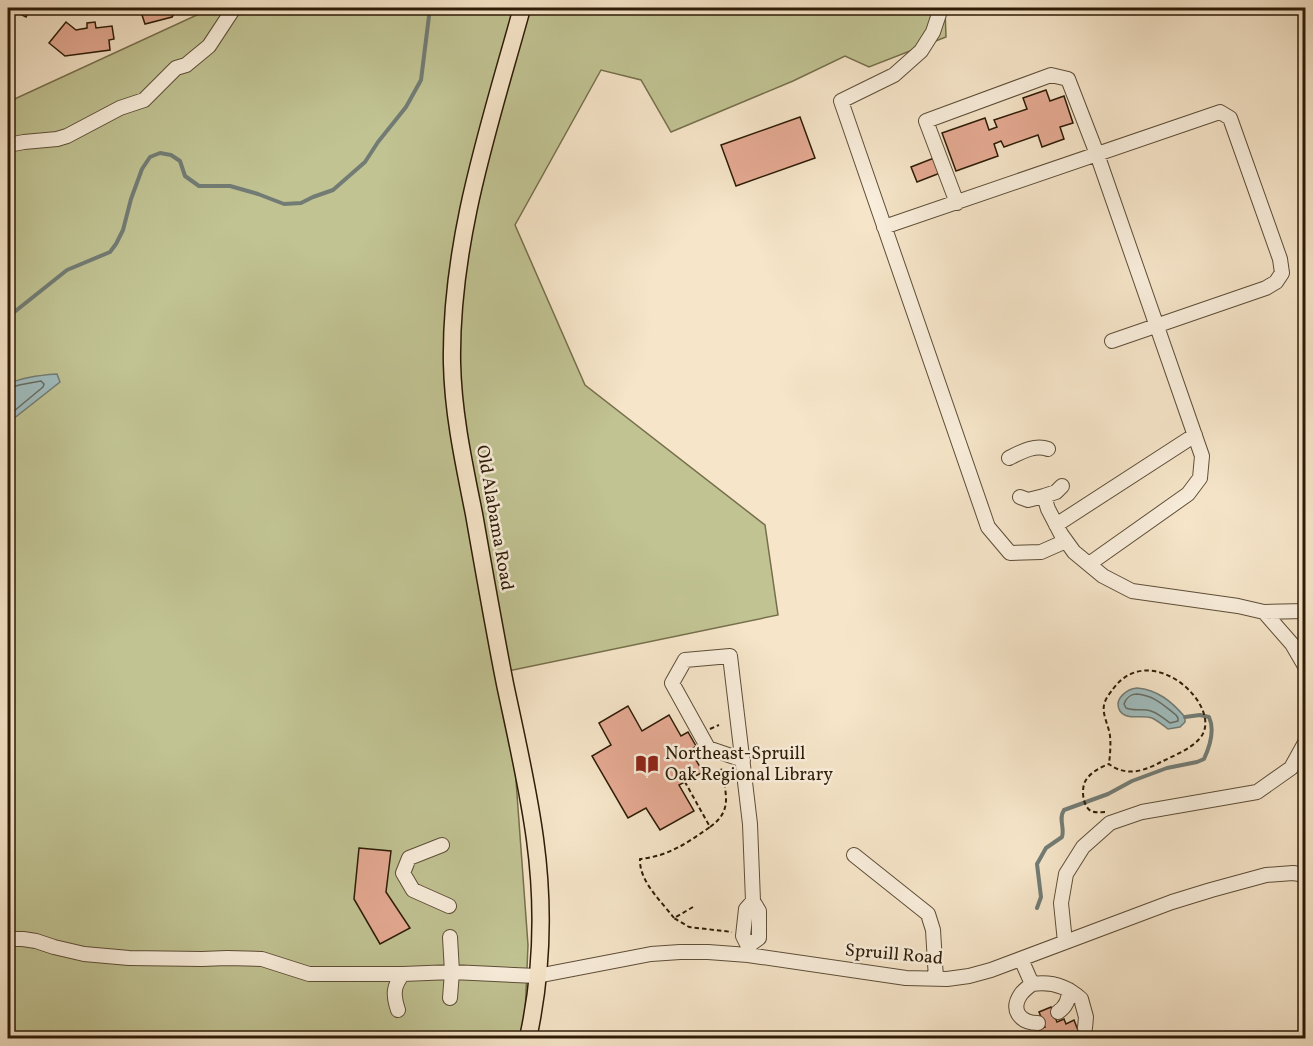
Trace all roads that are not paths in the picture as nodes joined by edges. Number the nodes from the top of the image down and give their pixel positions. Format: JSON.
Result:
{"nodes":[{"id":1,"x":234,"y":8,"type":"edge"},
{"id":2,"x":522,"y":8,"type":"edge"},
{"id":3,"x":941,"y":8,"type":"edge"},
{"id":4,"x":8,"y":145,"type":"edge"},
{"id":5,"x":1097,"y":154,"type":"junction"},
{"id":6,"x":957,"y":202,"type":"junction"},
{"id":7,"x":884,"y":227,"type":"junction"},
{"id":8,"x":1156,"y":325,"type":"junction"},
{"id":9,"x":1112,"y":341,"type":"dead end"},
{"id":10,"x":1195,"y":435,"type":"junction"},
{"id":11,"x":1048,"y":449,"type":"dead end"},
{"id":12,"x":1009,"y":458,"type":"dead end"},
{"id":13,"x":1062,"y":486,"type":"dead end"},
{"id":14,"x":1044,"y":496,"type":"junction"},
{"id":15,"x":1020,"y":497,"type":"dead end"},
{"id":16,"x":1056,"y":525,"type":"junction"},
{"id":17,"x":1066,"y":541,"type":"junction"},
{"id":18,"x":1089,"y":564,"type":"junction"},
{"id":19,"x":1305,"y":611,"type":"edge"},
{"id":20,"x":1264,"y":612,"type":"junction"},
{"id":21,"x":1305,"y":668,"type":"edge"},
{"id":22,"x":1305,"y":741,"type":"edge"},
{"id":23,"x":743,"y":760,"type":"junction"},
{"id":24,"x":442,"y":844,"type":"dead end"},
{"id":25,"x":854,"y":855,"type":"dead end"},
{"id":26,"x":1305,"y":874,"type":"edge"},
{"id":27,"x":449,"y":906,"type":"dead end"},
{"id":28,"x":450,"y":936,"type":"dead end"},
{"id":29,"x":8,"y":939,"type":"edge"},
{"id":30,"x":1065,"y":942,"type":"junction"},
{"id":31,"x":746,"y":945,"type":"junction"},
{"id":32,"x":1021,"y":959,"type":"junction"},
{"id":33,"x":452,"y":972,"type":"junction"},
{"id":34,"x":403,"y":974,"type":"junction"},
{"id":35,"x":537,"y":976,"type":"junction"},
{"id":36,"x":936,"y":979,"type":"junction"},
{"id":37,"x":1032,"y":984,"type":"junction"},
{"id":38,"x":1069,"y":990,"type":"junction"},
{"id":39,"x":450,"y":998,"type":"dead end"},
{"id":40,"x":398,"y":1010,"type":"dead end"},
{"id":41,"x":1058,"y":1012,"type":"dead end"},
{"id":42,"x":1038,"y":1023,"type":"dead end"},
{"id":43,"x":1085,"y":1028,"type":"dead end"},
{"id":44,"x":528,"y":1038,"type":"edge"}],
"edges":[{"from":1,"to":4,"type":"street"},
{"from":2,"to":35,"type":"main road","name":"Old Alabama Road"},
{"from":3,"to":7,"type":"street"},
{"from":5,"to":6,"type":"street"},
{"from":5,"to":6,"type":"street"},
{"from":5,"to":8,"type":"street"},
{"from":5,"to":8,"type":"street"},
{"from":6,"to":7,"type":"street"},
{"from":7,"to":17,"type":"street"},
{"from":8,"to":9,"type":"street"},
{"from":8,"to":10,"type":"street"},
{"from":10,"to":16,"type":"street"},
{"from":10,"to":18,"type":"street"},
{"from":11,"to":12,"type":"street"},
{"from":13,"to":14,"type":"street"},
{"from":14,"to":15,"type":"street"},
{"from":14,"to":16,"type":"street"},
{"from":16,"to":17,"type":"street"},
{"from":17,"to":18,"type":"street"},
{"from":18,"to":20,"type":"street"},
{"from":19,"to":20,"type":"street"},
{"from":20,"to":21,"type":"street"},
{"from":22,"to":30,"type":"street"},
{"from":23,"to":23,"type":"street"},
{"from":23,"to":31,"type":"street"},
{"from":24,"to":27,"type":"street"},
{"from":25,"to":36,"type":"street"},
{"from":26,"to":30,"type":"street","name":"Spruill Road"},
{"from":28,"to":33,"type":"street"},
{"from":29,"to":34,"type":"street","name":"Spruill Road"},
{"from":30,"to":32,"type":"street","name":"Spruill Road"},
{"from":31,"to":35,"type":"street","name":"Spruill Road"},
{"from":31,"to":36,"type":"street","name":"Spruill Road"},
{"from":32,"to":36,"type":"street","name":"Spruill Road"},
{"from":32,"to":37,"type":"street"},
{"from":33,"to":34,"type":"street","name":"Spruill Road"},
{"from":33,"to":35,"type":"street","name":"Spruill Road"},
{"from":33,"to":39,"type":"street"},
{"from":34,"to":40,"type":"street"},
{"from":35,"to":44,"type":"main road","name":"Old Alabama Road"},
{"from":37,"to":38,"type":"street"},
{"from":37,"to":42,"type":"street"},
{"from":38,"to":41,"type":"street"},
{"from":38,"to":43,"type":"street"}]}
